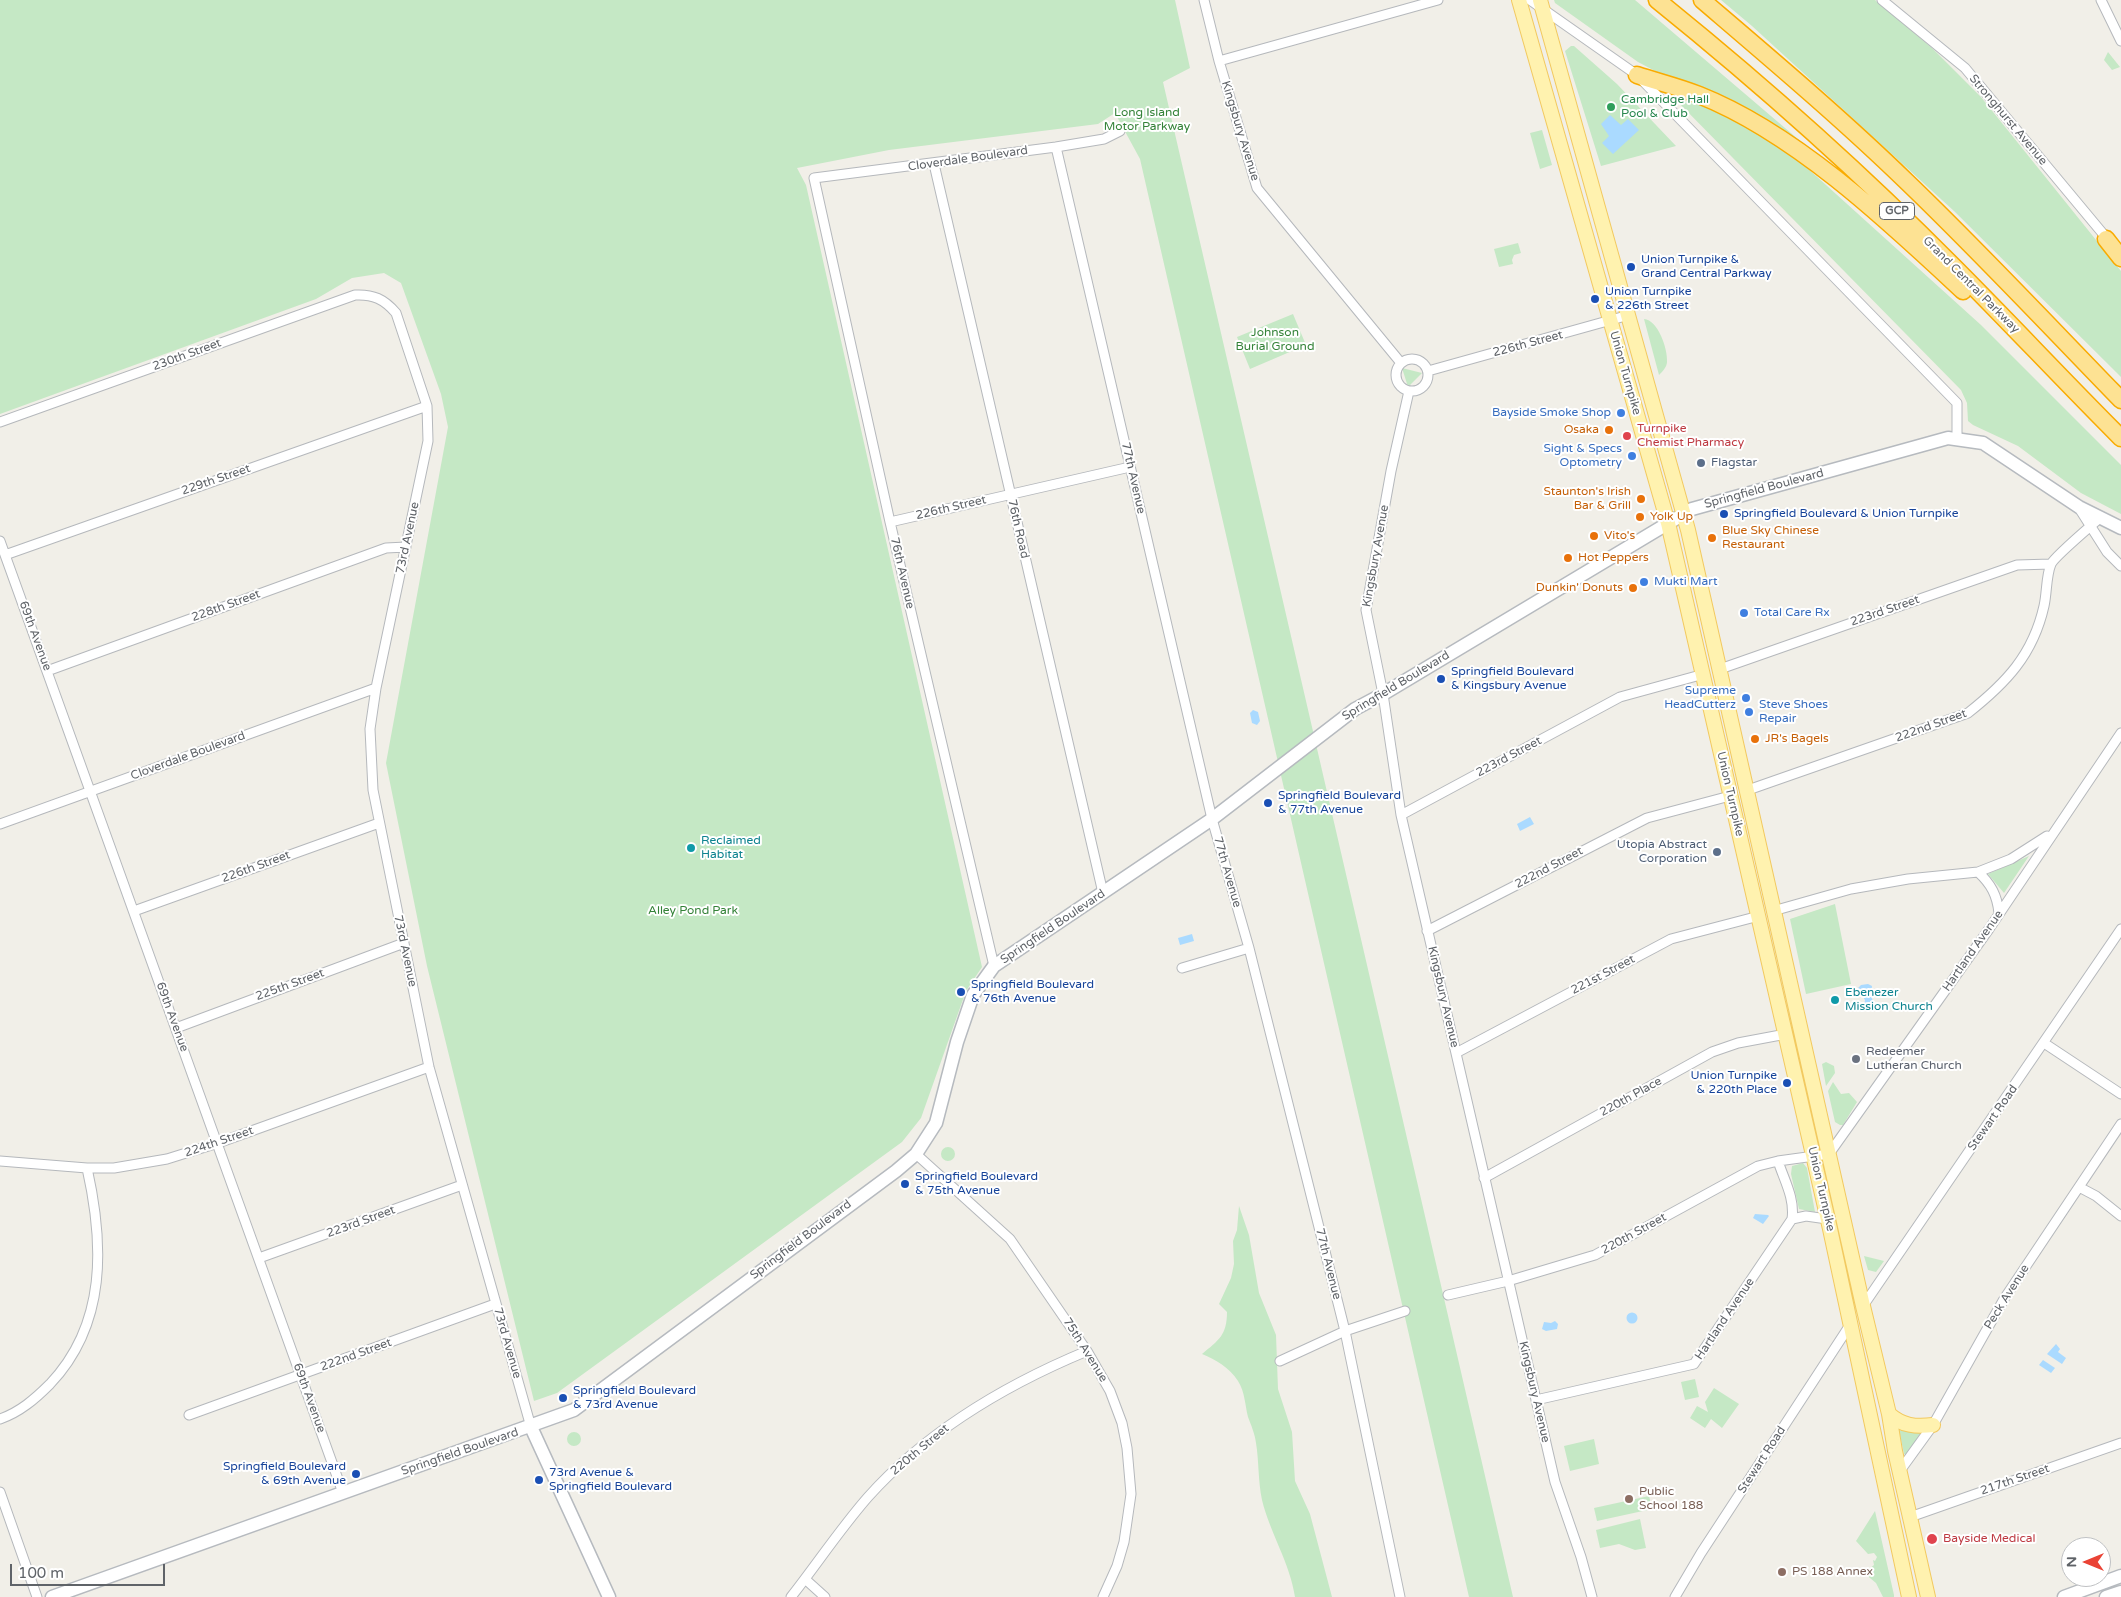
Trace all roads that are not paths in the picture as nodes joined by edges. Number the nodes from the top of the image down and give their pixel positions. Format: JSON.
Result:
{"nodes":[{"id":1,"x":1204,"y":0,"type":"edge"},
{"id":2,"x":1438,"y":0,"type":"edge"},
{"id":3,"x":1519,"y":0,"type":"edge"},
{"id":4,"x":1530,"y":0,"type":"edge"},
{"id":5,"x":1658,"y":0,"type":"edge"},
{"id":6,"x":1702,"y":0,"type":"edge"},
{"id":7,"x":1882,"y":0,"type":"edge"},
{"id":8,"x":2100,"y":0,"type":"edge"},
{"id":9,"x":1541,"y":4,"type":"edge"},
{"id":10,"x":2121,"y":41,"type":"edge"},
{"id":11,"x":1219,"y":61,"type":"junction"},
{"id":12,"x":1638,"y":75,"type":"junction"},
{"id":13,"x":1120,"y":131,"type":"dead end"},
{"id":14,"x":1056,"y":147,"type":"junction"},
{"id":15,"x":934,"y":164,"type":"junction"},
{"id":16,"x":814,"y":178,"type":"joint"},
{"id":17,"x":2106,"y":239,"type":"junction"},
{"id":18,"x":2121,"y":254,"type":"edge"},
{"id":19,"x":2121,"y":258,"type":"edge"},
{"id":20,"x":376,"y":297,"type":"joint"},
{"id":21,"x":1629,"y":315,"type":"junction"},
{"id":22,"x":1610,"y":321,"type":"junction"},
{"id":23,"x":1401,"y":363,"type":"junction"},
{"id":24,"x":1428,"y":371,"type":"junction"},
{"id":25,"x":1409,"y":391,"type":"junction"},
{"id":26,"x":2121,"y":400,"type":"edge"},
{"id":27,"x":427,"y":406,"type":"junction"},
{"id":28,"x":0,"y":422,"type":"edge"},
{"id":29,"x":2116,"y":432,"type":"edge"},
{"id":30,"x":1957,"y":438,"type":"junction"},
{"id":31,"x":1130,"y":467,"type":"junction"},
{"id":32,"x":1010,"y":494,"type":"junction"},
{"id":33,"x":2079,"y":507,"type":"junction"},
{"id":34,"x":1684,"y":514,"type":"junction"},
{"id":35,"x":2101,"y":516,"type":"junction"},
{"id":36,"x":890,"y":522,"type":"junction"},
{"id":37,"x":1668,"y":523,"type":"junction"},
{"id":38,"x":2091,"y":527,"type":"junction"},
{"id":39,"x":2121,"y":528,"type":"edge"},
{"id":40,"x":0,"y":541,"type":"edge"},
{"id":41,"x":406,"y":547,"type":"junction"},
{"id":42,"x":5,"y":555,"type":"junction"},
{"id":43,"x":2051,"y":564,"type":"junction"},
{"id":44,"x":2121,"y":566,"type":"edge"},
{"id":45,"x":1720,"y":669,"type":"junction"},
{"id":46,"x":47,"y":671,"type":"junction"},
{"id":47,"x":1704,"y":674,"type":"junction"},
{"id":48,"x":376,"y":688,"type":"junction"},
{"id":49,"x":1383,"y":694,"type":"junction"},
{"id":50,"x":2121,"y":733,"type":"edge"},
{"id":51,"x":1748,"y":790,"type":"junction"},
{"id":52,"x":91,"y":791,"type":"junction"},
{"id":53,"x":1730,"y":796,"type":"junction"},
{"id":54,"x":1401,"y":815,"type":"junction"},
{"id":55,"x":1212,"y":819,"type":"junction"},
{"id":56,"x":379,"y":823,"type":"junction"},
{"id":57,"x":0,"y":824,"type":"edge"},
{"id":58,"x":2054,"y":831,"type":"junction"},
{"id":59,"x":1978,"y":872,"type":"junction"},
{"id":60,"x":1103,"y":894,"type":"junction"},
{"id":61,"x":134,"y":911,"type":"junction"},
{"id":62,"x":1773,"y":911,"type":"junction"},
{"id":63,"x":1999,"y":913,"type":"junction"},
{"id":64,"x":1758,"y":916,"type":"junction"},
{"id":65,"x":2121,"y":929,"type":"edge"},
{"id":66,"x":1427,"y":931,"type":"junction"},
{"id":67,"x":404,"y":944,"type":"junction"},
{"id":68,"x":1249,"y":948,"type":"junction"},
{"id":69,"x":994,"y":966,"type":"junction"},
{"id":70,"x":1182,"y":968,"type":"dead end"},
{"id":71,"x":176,"y":1028,"type":"junction"},
{"id":72,"x":1786,"y":1034,"type":"junction"},
{"id":73,"x":2044,"y":1042,"type":"junction"},
{"id":74,"x":1456,"y":1053,"type":"junction"},
{"id":75,"x":429,"y":1067,"type":"junction"},
{"id":76,"x":2121,"y":1094,"type":"edge"},
{"id":77,"x":2121,"y":1124,"type":"edge"},
{"id":78,"x":218,"y":1143,"type":"junction"},
{"id":79,"x":916,"y":1154,"type":"junction"},
{"id":80,"x":1829,"y":1154,"type":"junction"},
{"id":81,"x":1814,"y":1157,"type":"junction"},
{"id":82,"x":0,"y":1160,"type":"edge"},
{"id":83,"x":1778,"y":1161,"type":"junction"},
{"id":84,"x":87,"y":1168,"type":"junction"},
{"id":85,"x":1484,"y":1178,"type":"junction"},
{"id":86,"x":462,"y":1185,"type":"junction"},
{"id":87,"x":2079,"y":1187,"type":"junction"},
{"id":88,"x":2121,"y":1216,"type":"edge"},
{"id":89,"x":1792,"y":1219,"type":"junction"},
{"id":90,"x":1827,"y":1219,"type":"junction"},
{"id":91,"x":260,"y":1258,"type":"junction"},
{"id":92,"x":1508,"y":1281,"type":"junction"},
{"id":93,"x":1448,"y":1296,"type":"dead end"},
{"id":94,"x":495,"y":1304,"type":"junction"},
{"id":95,"x":1863,"y":1306,"type":"junction"},
{"id":96,"x":1405,"y":1311,"type":"dead end"},
{"id":97,"x":1850,"y":1325,"type":"junction"},
{"id":98,"x":1345,"y":1331,"type":"junction"},
{"id":99,"x":1087,"y":1350,"type":"junction"},
{"id":100,"x":1280,"y":1361,"type":"dead end"},
{"id":101,"x":301,"y":1375,"type":"junction"},
{"id":102,"x":1536,"y":1400,"type":"junction"},
{"id":103,"x":1889,"y":1414,"type":"junction"},
{"id":104,"x":189,"y":1415,"type":"dead end"},
{"id":105,"x":0,"y":1419,"type":"edge"},
{"id":106,"x":1932,"y":1425,"type":"junction"},
{"id":107,"x":531,"y":1427,"type":"junction"},
{"id":108,"x":2121,"y":1443,"type":"edge"},
{"id":109,"x":1900,"y":1472,"type":"junction"},
{"id":110,"x":0,"y":1492,"type":"edge"},
{"id":111,"x":343,"y":1492,"type":"junction"},
{"id":112,"x":1910,"y":1517,"type":"junction"},
{"id":113,"x":2121,"y":1576,"type":"edge"},
{"id":114,"x":805,"y":1579,"type":"junction"},
{"id":115,"x":2121,"y":1592,"type":"edge"},
{"id":116,"x":37,"y":1597,"type":"edge"},
{"id":117,"x":52,"y":1597,"type":"edge"},
{"id":118,"x":608,"y":1597,"type":"edge"},
{"id":119,"x":791,"y":1597,"type":"edge"},
{"id":120,"x":825,"y":1597,"type":"edge"},
{"id":121,"x":1104,"y":1597,"type":"edge"},
{"id":122,"x":1400,"y":1597,"type":"edge"},
{"id":123,"x":1592,"y":1597,"type":"edge"},
{"id":124,"x":1675,"y":1597,"type":"edge"},
{"id":125,"x":1909,"y":1597,"type":"edge"},
{"id":126,"x":1928,"y":1597,"type":"edge"},
{"id":127,"x":2064,"y":1597,"type":"edge"},
{"id":128,"x":2106,"y":1597,"type":"edge"}],
"edges":[{"from":1,"to":11,"type":"street","name":"Kingsbury Avenue"},
{"from":2,"to":11,"type":"street"},
{"from":3,"to":22,"type":"main road","name":"Union Turnpike"},
{"from":4,"to":9,"type":"street"},
{"from":5,"to":29,"type":"highway","name":"Grand Central Parkway","number":"GCP"},
{"from":6,"to":26,"type":"highway","number":"GCP"},
{"from":7,"to":17,"type":"street","name":"Stronghurst Avenue"},
{"from":8,"to":10,"type":"street"},
{"from":9,"to":12,"type":"street"},
{"from":9,"to":21,"type":"main road","name":"Union Turnpike"},
{"from":11,"to":23,"type":"street","name":"Kingsbury Avenue"},
{"from":12,"to":29,"type":"highway"},
{"from":12,"to":30,"type":"street"},
{"from":13,"to":14,"type":"street","name":"Cloverdale Boulevard"},
{"from":14,"to":15,"type":"street","name":"Cloverdale Boulevard"},
{"from":14,"to":31,"type":"street","name":"77th Avenue"},
{"from":15,"to":16,"type":"street","name":"Cloverdale Boulevard"},
{"from":15,"to":32,"type":"street","name":"76th Road"},
{"from":16,"to":36,"type":"street","name":"76th Avenue"},
{"from":17,"to":18,"type":"street","name":"Stronghurst Avenue"},
{"from":17,"to":19,"type":"highway"},
{"from":20,"to":27,"type":"street","name":"73rd Avenue"},
{"from":20,"to":28,"type":"street","name":"230th Street"},
{"from":21,"to":22,"type":"street","name":"226th Street"},
{"from":21,"to":34,"type":"main road","name":"Union Turnpike"},
{"from":22,"to":24,"type":"street","name":"226th Street"},
{"from":22,"to":37,"type":"main road","name":"Union Turnpike"},
{"from":23,"to":24,"type":"street"},
{"from":23,"to":25,"type":"street"},
{"from":24,"to":25,"type":"street"},
{"from":25,"to":49,"type":"street","name":"Kingsbury Avenue"},
{"from":27,"to":41,"type":"street","name":"73rd Avenue"},
{"from":27,"to":42,"type":"street","name":"229th Street"},
{"from":30,"to":33,"type":"main road","name":"Springfield Boulevard"},
{"from":30,"to":34,"type":"main road","name":"Springfield Boulevard"},
{"from":31,"to":32,"type":"street","name":"226th Street"},
{"from":31,"to":55,"type":"street","name":"77th Avenue"},
{"from":32,"to":36,"type":"street","name":"226th Street"},
{"from":32,"to":60,"type":"street","name":"76th Road"},
{"from":33,"to":35,"type":"main road","name":"Springfield Boulevard"},
{"from":33,"to":38,"type":"street"},
{"from":34,"to":37,"type":"main road","name":"Springfield Boulevard"},
{"from":34,"to":45,"type":"main road","name":"Union Turnpike"},
{"from":35,"to":38,"type":"street"},
{"from":35,"to":39,"type":"main road","name":"Springfield Boulevard"},
{"from":36,"to":69,"type":"street","name":"76th Avenue"},
{"from":37,"to":47,"type":"main road","name":"Union Turnpike"},
{"from":37,"to":49,"type":"main road","name":"Springfield Boulevard"},
{"from":38,"to":43,"type":"street"},
{"from":38,"to":44,"type":"street"},
{"from":40,"to":42,"type":"street","name":"69th Avenue"},
{"from":41,"to":46,"type":"street","name":"228th Street"},
{"from":41,"to":48,"type":"street","name":"73rd Avenue"},
{"from":42,"to":46,"type":"street","name":"69th Avenue"},
{"from":43,"to":45,"type":"street","name":"223rd Street"},
{"from":43,"to":51,"type":"street","name":"222nd Street"},
{"from":45,"to":51,"type":"main road","name":"Union Turnpike"},
{"from":46,"to":52,"type":"street","name":"69th Avenue"},
{"from":47,"to":53,"type":"main road","name":"Union Turnpike"},
{"from":47,"to":54,"type":"street","name":"223rd Street"},
{"from":48,"to":52,"type":"street","name":"Cloverdale Boulevard"},
{"from":48,"to":56,"type":"street","name":"73rd Avenue"},
{"from":49,"to":54,"type":"street","name":"Kingsbury Avenue"},
{"from":49,"to":55,"type":"main road","name":"Springfield Boulevard"},
{"from":50,"to":58,"type":"street","name":"Hartland Avenue"},
{"from":51,"to":62,"type":"main road","name":"Union Turnpike"},
{"from":52,"to":57,"type":"street","name":"Cloverdale Boulevard"},
{"from":52,"to":61,"type":"street","name":"69th Avenue"},
{"from":53,"to":64,"type":"main road","name":"Union Turnpike"},
{"from":53,"to":66,"type":"street","name":"222nd Street"},
{"from":54,"to":66,"type":"street","name":"Kingsbury Avenue"},
{"from":55,"to":60,"type":"main road","name":"Springfield Boulevard"},
{"from":55,"to":68,"type":"street","name":"77th Avenue"},
{"from":56,"to":61,"type":"street","name":"226th Street"},
{"from":56,"to":67,"type":"street","name":"73rd Avenue"},
{"from":58,"to":59,"type":"street"},
{"from":58,"to":63,"type":"street","name":"Hartland Avenue"},
{"from":59,"to":62,"type":"street"},
{"from":59,"to":63,"type":"street"},
{"from":60,"to":69,"type":"main road","name":"Springfield Boulevard"},
{"from":61,"to":71,"type":"street","name":"69th Avenue"},
{"from":62,"to":80,"type":"main road","name":"Union Turnpike"},
{"from":63,"to":80,"type":"street","name":"Hartland Avenue"},
{"from":64,"to":72,"type":"main road","name":"Union Turnpike"},
{"from":64,"to":74,"type":"street","name":"221st Street"},
{"from":65,"to":73,"type":"street","name":"Stewart Road"},
{"from":66,"to":74,"type":"street","name":"Kingsbury Avenue"},
{"from":67,"to":71,"type":"street","name":"225th Street"},
{"from":67,"to":75,"type":"street","name":"73rd Avenue"},
{"from":68,"to":70,"type":"street"},
{"from":68,"to":98,"type":"street","name":"77th Avenue"},
{"from":69,"to":79,"type":"main road","name":"Springfield Boulevard"},
{"from":71,"to":78,"type":"street","name":"69th Avenue"},
{"from":72,"to":81,"type":"main road","name":"Union Turnpike"},
{"from":72,"to":85,"type":"street","name":"220th Place"},
{"from":73,"to":76,"type":"street"},
{"from":73,"to":95,"type":"street","name":"Stewart Road"},
{"from":74,"to":85,"type":"street","name":"Kingsbury Avenue"},
{"from":75,"to":78,"type":"street","name":"224th Street"},
{"from":75,"to":86,"type":"street","name":"73rd Avenue"},
{"from":77,"to":87,"type":"street","name":"Peck Avenue"},
{"from":78,"to":84,"type":"street","name":"224th Street"},
{"from":78,"to":91,"type":"street","name":"69th Avenue"},
{"from":79,"to":99,"type":"street","name":"75th Avenue"},
{"from":79,"to":107,"type":"main road","name":"Springfield Boulevard"},
{"from":80,"to":81,"type":"street"},
{"from":80,"to":95,"type":"main road","name":"Union Turnpike"},
{"from":81,"to":83,"type":"street","name":"220th Street"},
{"from":81,"to":90,"type":"main road","name":"Union Turnpike"},
{"from":82,"to":84,"type":"street","name":"224th Street"},
{"from":83,"to":89,"type":"street"},
{"from":83,"to":92,"type":"street","name":"220th Street"},
{"from":84,"to":105,"type":"street"},
{"from":85,"to":92,"type":"street","name":"Kingsbury Avenue"},
{"from":86,"to":91,"type":"street","name":"223rd Street"},
{"from":86,"to":94,"type":"street","name":"73rd Avenue"},
{"from":87,"to":88,"type":"street"},
{"from":87,"to":106,"type":"street","name":"Peck Avenue"},
{"from":89,"to":90,"type":"street"},
{"from":89,"to":102,"type":"street","name":"Hartland Avenue"},
{"from":90,"to":97,"type":"main road","name":"Union Turnpike"},
{"from":91,"to":101,"type":"street","name":"69th Avenue"},
{"from":92,"to":93,"type":"street","name":"220th Street"},
{"from":92,"to":102,"type":"street","name":"Kingsbury Avenue"},
{"from":94,"to":101,"type":"street","name":"222nd Street"},
{"from":94,"to":107,"type":"street","name":"73rd Avenue"},
{"from":95,"to":103,"type":"main road","name":"Union Turnpike"},
{"from":96,"to":98,"type":"street"},
{"from":97,"to":124,"type":"street","name":"Stewart Road"},
{"from":97,"to":125,"type":"main road","name":"Union Turnpike"},
{"from":98,"to":100,"type":"street"},
{"from":98,"to":122,"type":"street","name":"77th Avenue"},
{"from":99,"to":114,"type":"street","name":"220th Street"},
{"from":99,"to":121,"type":"street","name":"75th Avenue"},
{"from":101,"to":104,"type":"street","name":"222nd Street"},
{"from":101,"to":111,"type":"street","name":"69th Avenue"},
{"from":102,"to":123,"type":"street","name":"Kingsbury Avenue"},
{"from":103,"to":106,"type":"main road"},
{"from":103,"to":109,"type":"main road","name":"Union Turnpike"},
{"from":106,"to":109,"type":"street","name":"Peck Avenue"},
{"from":107,"to":111,"type":"main road","name":"Springfield Boulevard"},
{"from":107,"to":118,"type":"main road","name":"73rd Avenue"},
{"from":108,"to":112,"type":"street","name":"217th Street"},
{"from":109,"to":112,"type":"main road","name":"Union Turnpike"},
{"from":110,"to":116,"type":"street"},
{"from":111,"to":117,"type":"main road","name":"Springfield Boulevard"},
{"from":112,"to":126,"type":"main road","name":"Union Turnpike"},
{"from":113,"to":127,"type":"main road"},
{"from":114,"to":119,"type":"street","name":"220th Street"},
{"from":114,"to":120,"type":"street"},
{"from":115,"to":128,"type":"main road"}]}
